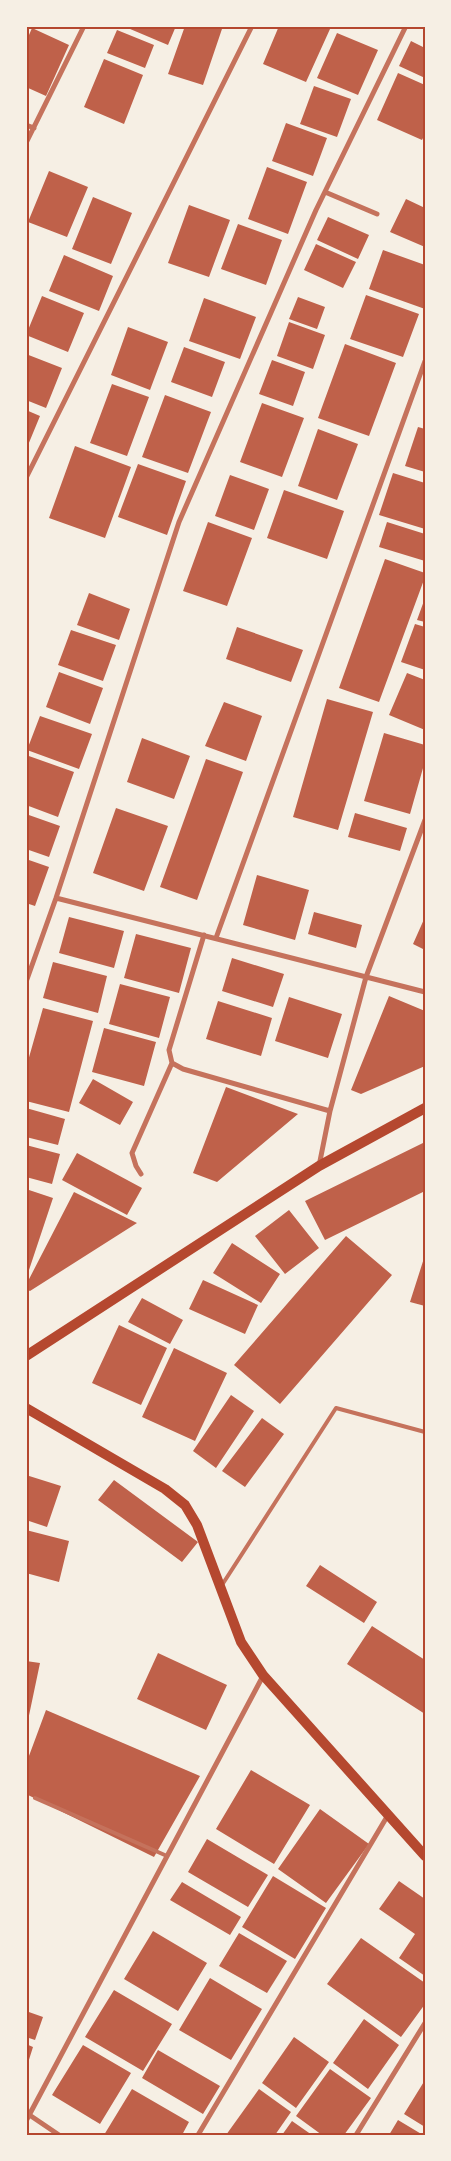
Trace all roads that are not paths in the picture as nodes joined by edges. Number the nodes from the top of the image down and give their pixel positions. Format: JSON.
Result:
{"nodes":[{"id":1,"x":84,"y":26,"type":"edge"},
{"id":2,"x":252,"y":26,"type":"edge"},
{"id":3,"x":406,"y":26,"type":"edge"},
{"id":4,"x":26,"y":125,"type":"edge"},
{"id":5,"x":34,"y":128,"type":"junction"},
{"id":6,"x":26,"y":143,"type":"edge"},
{"id":7,"x":325,"y":192,"type":"junction"},
{"id":8,"x":377,"y":214,"type":"dead end"},
{"id":9,"x":425,"y":361,"type":"edge"},
{"id":10,"x":26,"y":478,"type":"edge"},
{"id":11,"x":425,"y":820,"type":"edge"},
{"id":12,"x":56,"y":898,"type":"junction"},
{"id":13,"x":204,"y":935,"type":"junction"},
{"id":14,"x":216,"y":938,"type":"junction"},
{"id":15,"x":366,"y":976,"type":"junction"},
{"id":16,"x":26,"y":982,"type":"edge"},
{"id":17,"x":425,"y":992,"type":"edge"},
{"id":18,"x":172,"y":1063,"type":"junction"},
{"id":19,"x":425,"y":1108,"type":"edge"},
{"id":20,"x":330,"y":1111,"type":"junction"},
{"id":21,"x":319,"y":1166,"type":"junction"},
{"id":22,"x":141,"y":1174,"type":"dead end"},
{"id":23,"x":26,"y":1356,"type":"edge"},
{"id":24,"x":26,"y":1408,"type":"edge"},
{"id":25,"x":425,"y":1432,"type":"edge"},
{"id":26,"x":221,"y":1587,"type":"junction"},
{"id":27,"x":263,"y":1675,"type":"junction"},
{"id":28,"x":35,"y":1798,"type":"dead end"},
{"id":29,"x":388,"y":1815,"type":"junction"},
{"id":30,"x":167,"y":1856,"type":"junction"},
{"id":31,"x":425,"y":1856,"type":"edge"},
{"id":32,"x":425,"y":2023,"type":"edge"},
{"id":33,"x":28,"y":2114,"type":"edge"},
{"id":34,"x":26,"y":2121,"type":"edge"},
{"id":35,"x":59,"y":2135,"type":"edge"},
{"id":36,"x":198,"y":2135,"type":"edge"},
{"id":37,"x":356,"y":2135,"type":"edge"}],
"edges":[{"from":1,"to":5,"type":"street"},
{"from":2,"to":10,"type":"street"},
{"from":3,"to":7,"type":"street"},
{"from":4,"to":5,"type":"street"},
{"from":5,"to":6,"type":"street"},
{"from":7,"to":8,"type":"street"},
{"from":7,"to":12,"type":"street"},
{"from":9,"to":14,"type":"street"},
{"from":11,"to":15,"type":"street"},
{"from":12,"to":13,"type":"street"},
{"from":12,"to":16,"type":"street"},
{"from":13,"to":14,"type":"street"},
{"from":13,"to":18,"type":"street"},
{"from":14,"to":15,"type":"street"},
{"from":15,"to":17,"type":"street"},
{"from":15,"to":20,"type":"street"},
{"from":18,"to":20,"type":"street"},
{"from":18,"to":22,"type":"street"},
{"from":19,"to":21,"type":"main road"},
{"from":20,"to":21,"type":"street"},
{"from":21,"to":23,"type":"main road"},
{"from":24,"to":26,"type":"main road"},
{"from":25,"to":26,"type":"lane"},
{"from":26,"to":27,"type":"main road"},
{"from":27,"to":29,"type":"main road"},
{"from":27,"to":30,"type":"street"},
{"from":28,"to":30,"type":"lane"},
{"from":29,"to":31,"type":"main road"},
{"from":29,"to":36,"type":"street"},
{"from":30,"to":33,"type":"street"},
{"from":32,"to":37,"type":"street"},
{"from":33,"to":34,"type":"street"},
{"from":33,"to":35,"type":"street"}]}
